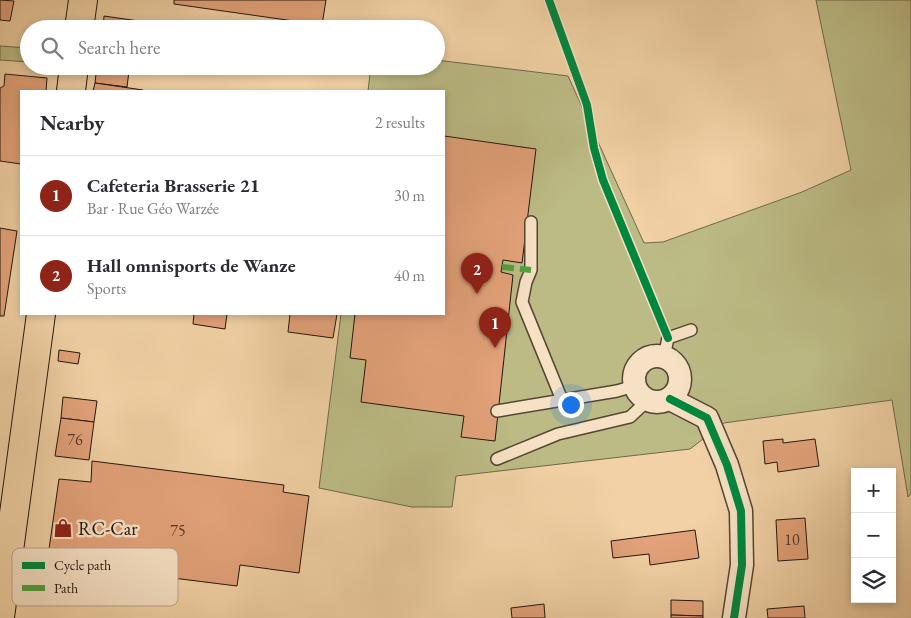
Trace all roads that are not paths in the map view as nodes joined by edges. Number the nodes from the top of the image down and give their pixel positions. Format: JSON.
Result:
{"nodes":[{"id":1,"x":83,"y":0,"type":"edge"},
{"id":2,"x":80,"y":20,"type":"edge"},
{"id":3,"x":73,"y":75,"type":"edge"},
{"id":4,"x":71,"y":90,"type":"edge"},
{"id":5,"x":531,"y":222,"type":"dead end"},
{"id":6,"x":41,"y":315,"type":"edge"},
{"id":7,"x":691,"y":330,"type":"dead end"},
{"id":8,"x":664,"y":357,"type":"junction"},
{"id":9,"x":641,"y":393,"type":"junction"},
{"id":10,"x":670,"y":399,"type":"junction"},
{"id":11,"x":562,"y":400,"type":"junction"},
{"id":12,"x":498,"y":411,"type":"dead end"},
{"id":13,"x":497,"y":459,"type":"dead end"},
{"id":14,"x":0,"y":617,"type":"edge"},
{"id":15,"x":734,"y":618,"type":"edge"}],
"edges":[{"from":1,"to":2,"type":"main road"},
{"from":3,"to":4,"type":"main road"},
{"from":5,"to":11,"type":"lane"},
{"from":6,"to":14,"type":"main road"},
{"from":7,"to":8,"type":"lane"},
{"from":8,"to":9,"type":"street"},
{"from":8,"to":10,"type":"street"},
{"from":9,"to":10,"type":"street"},
{"from":9,"to":11,"type":"lane"},
{"from":9,"to":13,"type":"lane"},
{"from":10,"to":15,"type":"street"},
{"from":11,"to":12,"type":"lane"}]}
